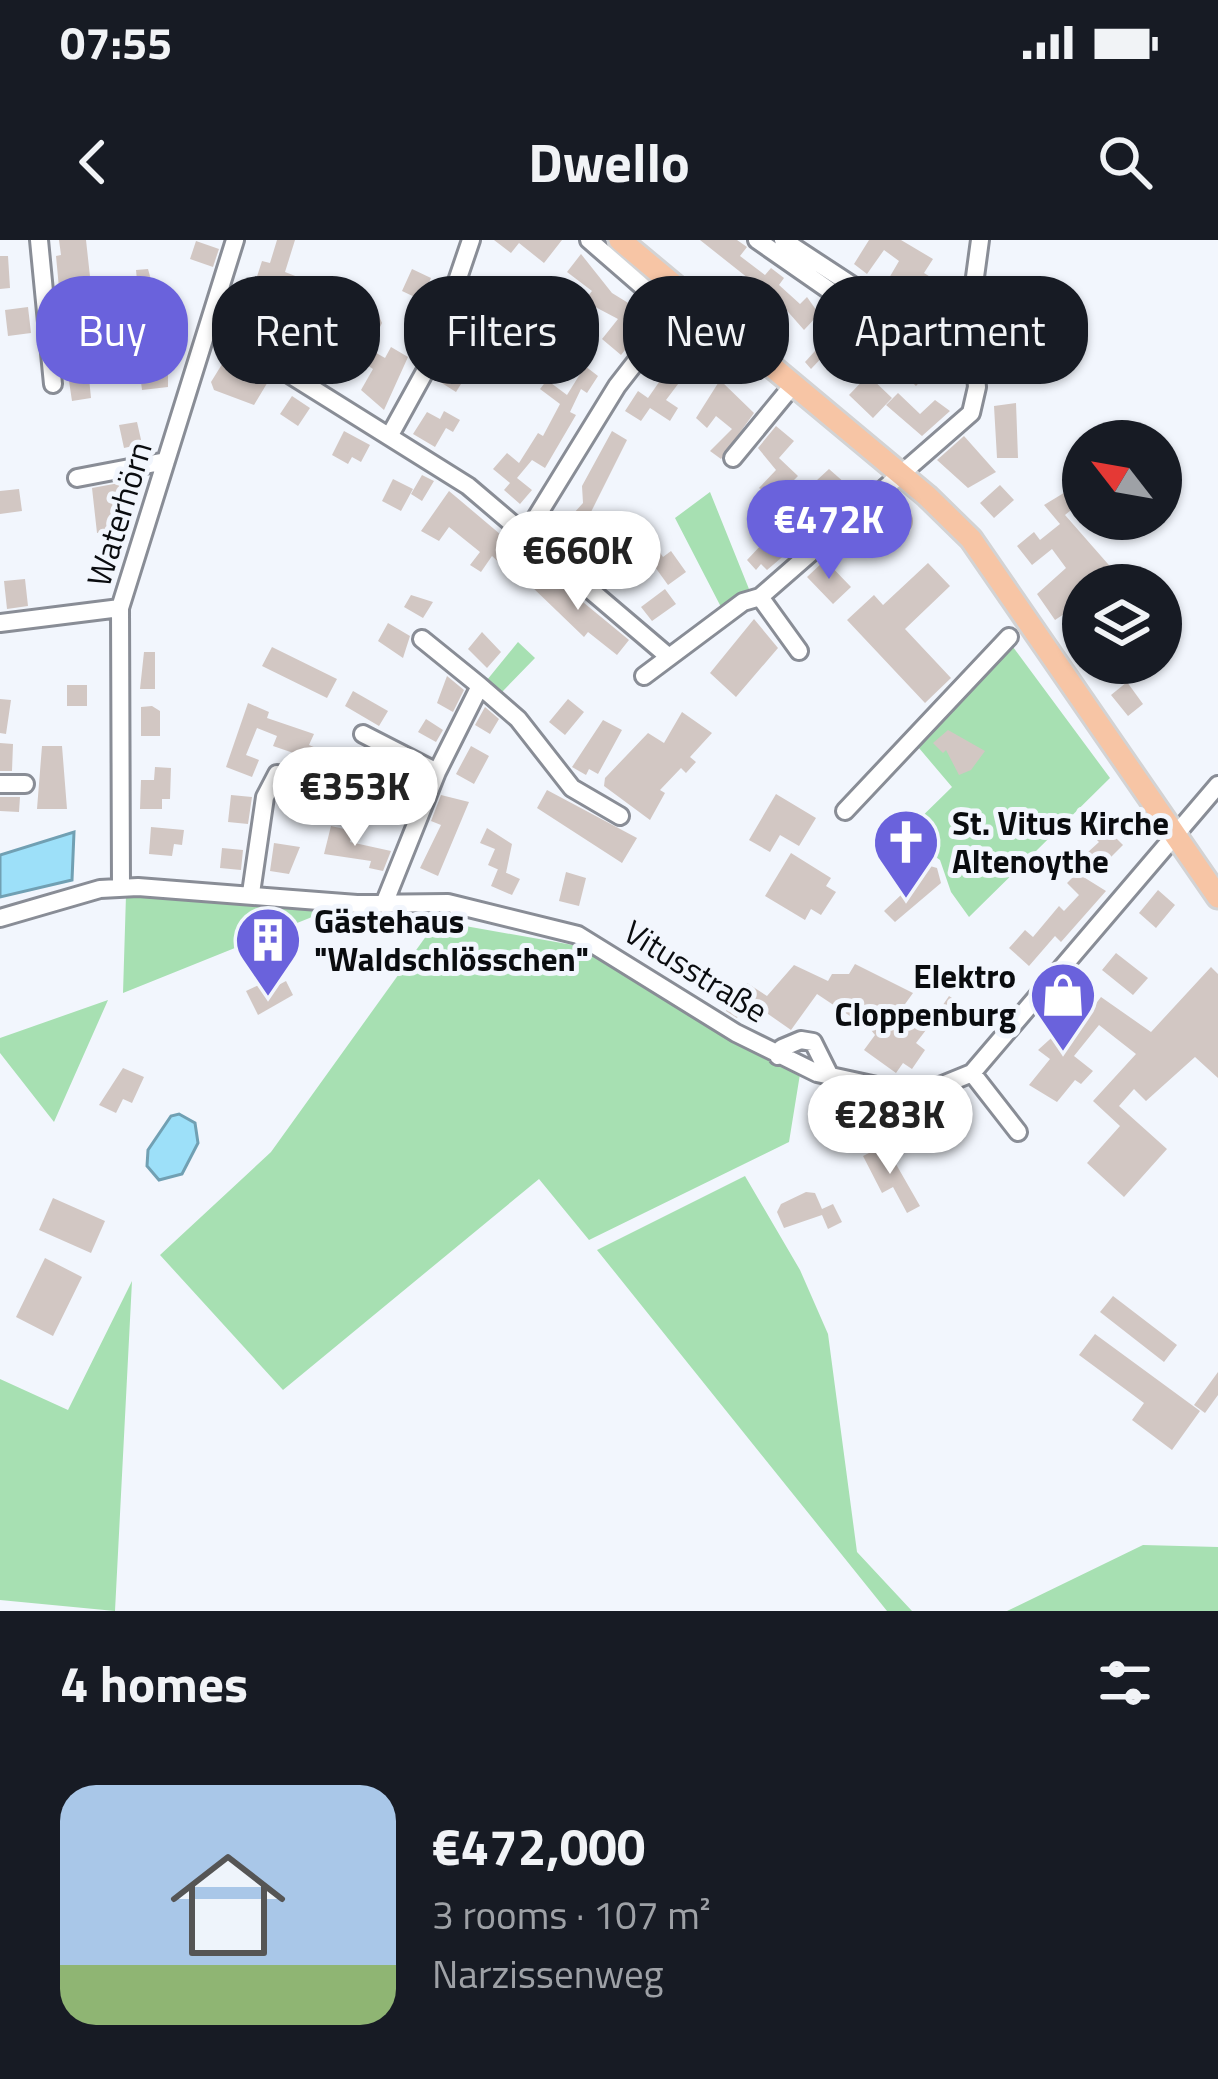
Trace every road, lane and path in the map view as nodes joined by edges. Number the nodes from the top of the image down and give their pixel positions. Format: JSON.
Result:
{"nodes":[{"id":1,"x":39,"y":240,"type":"edge"},
{"id":2,"x":235,"y":240,"type":"edge"},
{"id":3,"x":471,"y":240,"type":"edge"},
{"id":4,"x":589,"y":240,"type":"edge"},
{"id":5,"x":620,"y":240,"type":"edge"},
{"id":6,"x":757,"y":240,"type":"edge"},
{"id":7,"x":783,"y":240,"type":"edge"},
{"id":8,"x":980,"y":240,"type":"edge"},
{"id":9,"x":43,"y":276,"type":"edge"},
{"id":10,"x":640,"y":276,"type":"edge"},
{"id":11,"x":654,"y":276,"type":"edge"},
{"id":12,"x":211,"y":319,"type":"junction"},
{"id":13,"x":623,"y":378,"type":"edge"},
{"id":14,"x":789,"y":382,"type":"edge"},
{"id":15,"x":793,"y":385,"type":"junction"},
{"id":16,"x":390,"y":435,"type":"junction"},
{"id":17,"x":733,"y":458,"type":"dead end"},
{"id":18,"x":166,"y":461,"type":"junction"},
{"id":19,"x":900,"y":474,"type":"junction"},
{"id":20,"x":77,"y":478,"type":"dead end"},
{"id":21,"x":526,"y":534,"type":"junction"},
{"id":22,"x":760,"y":597,"type":"junction"},
{"id":23,"x":120,"y":608,"type":"junction"},
{"id":24,"x":0,"y":623,"type":"edge"},
{"id":25,"x":1010,"y":637,"type":"dead end"},
{"id":26,"x":422,"y":639,"type":"dead end"},
{"id":27,"x":799,"y":651,"type":"dead end"},
{"id":28,"x":670,"y":657,"type":"junction"},
{"id":29,"x":644,"y":676,"type":"dead end"},
{"id":30,"x":480,"y":686,"type":"junction"},
{"id":31,"x":363,"y":734,"type":"dead end"},
{"id":32,"x":437,"y":772,"type":"junction"},
{"id":33,"x":278,"y":774,"type":"dead end"},
{"id":34,"x":0,"y":784,"type":"edge"},
{"id":35,"x":26,"y":784,"type":"dead end"},
{"id":36,"x":1218,"y":785,"type":"edge"},
{"id":37,"x":845,"y":811,"type":"dead end"},
{"id":38,"x":620,"y":816,"type":"dead end"},
{"id":39,"x":1176,"y":834,"type":"junction"},
{"id":40,"x":121,"y":887,"type":"junction"},
{"id":41,"x":251,"y":893,"type":"junction"},
{"id":42,"x":1218,"y":897,"type":"edge"},
{"id":43,"x":384,"y":904,"type":"junction"},
{"id":44,"x":0,"y":918,"type":"edge"},
{"id":45,"x":778,"y":1056,"type":"junction"},
{"id":46,"x":972,"y":1073,"type":"junction"},
{"id":47,"x":830,"y":1076,"type":"junction"},
{"id":48,"x":1018,"y":1132,"type":"dead end"}],
"edges":[{"from":1,"to":9,"type":"street"},
{"from":2,"to":12,"type":"street","name":"Waterhörn"},
{"from":3,"to":16,"type":"street"},
{"from":4,"to":10,"type":"street"},
{"from":5,"to":11,"type":"main road"},
{"from":6,"to":7,"type":"street"},
{"from":8,"to":19,"type":"street"},
{"from":12,"to":16,"type":"street"},
{"from":12,"to":18,"type":"street","name":"Waterhörn"},
{"from":13,"to":21,"type":"street"},
{"from":14,"to":15,"type":"main road"},
{"from":15,"to":17,"type":"street"},
{"from":15,"to":19,"type":"main road"},
{"from":16,"to":21,"type":"street"},
{"from":18,"to":20,"type":"street"},
{"from":18,"to":23,"type":"street","name":"Waterhörn"},
{"from":19,"to":22,"type":"street"},
{"from":19,"to":39,"type":"main road"},
{"from":21,"to":28,"type":"street"},
{"from":22,"to":27,"type":"street"},
{"from":22,"to":28,"type":"street"},
{"from":23,"to":24,"type":"street"},
{"from":23,"to":40,"type":"street","name":"Waterhörn"},
{"from":25,"to":37,"type":"street"},
{"from":26,"to":30,"type":"street"},
{"from":28,"to":29,"type":"street"},
{"from":30,"to":32,"type":"street"},
{"from":30,"to":38,"type":"street"},
{"from":31,"to":32,"type":"street"},
{"from":32,"to":43,"type":"street"},
{"from":33,"to":41,"type":"street"},
{"from":34,"to":35,"type":"street"},
{"from":36,"to":39,"type":"street","name":"Vitusstraße"},
{"from":39,"to":42,"type":"main road"},
{"from":39,"to":46,"type":"street","name":"Vitusstraße"},
{"from":40,"to":41,"type":"street","name":"Vitusstraße"},
{"from":40,"to":44,"type":"street","name":"Vitusstraße"},
{"from":41,"to":43,"type":"street","name":"Vitusstraße"},
{"from":43,"to":45,"type":"street","name":"Vitusstraße"},
{"from":45,"to":47,"type":"street","name":"Vitusstraße"},
{"from":45,"to":47,"type":"street"},
{"from":46,"to":47,"type":"street","name":"Vitusstraße"},
{"from":46,"to":48,"type":"street"}]}
